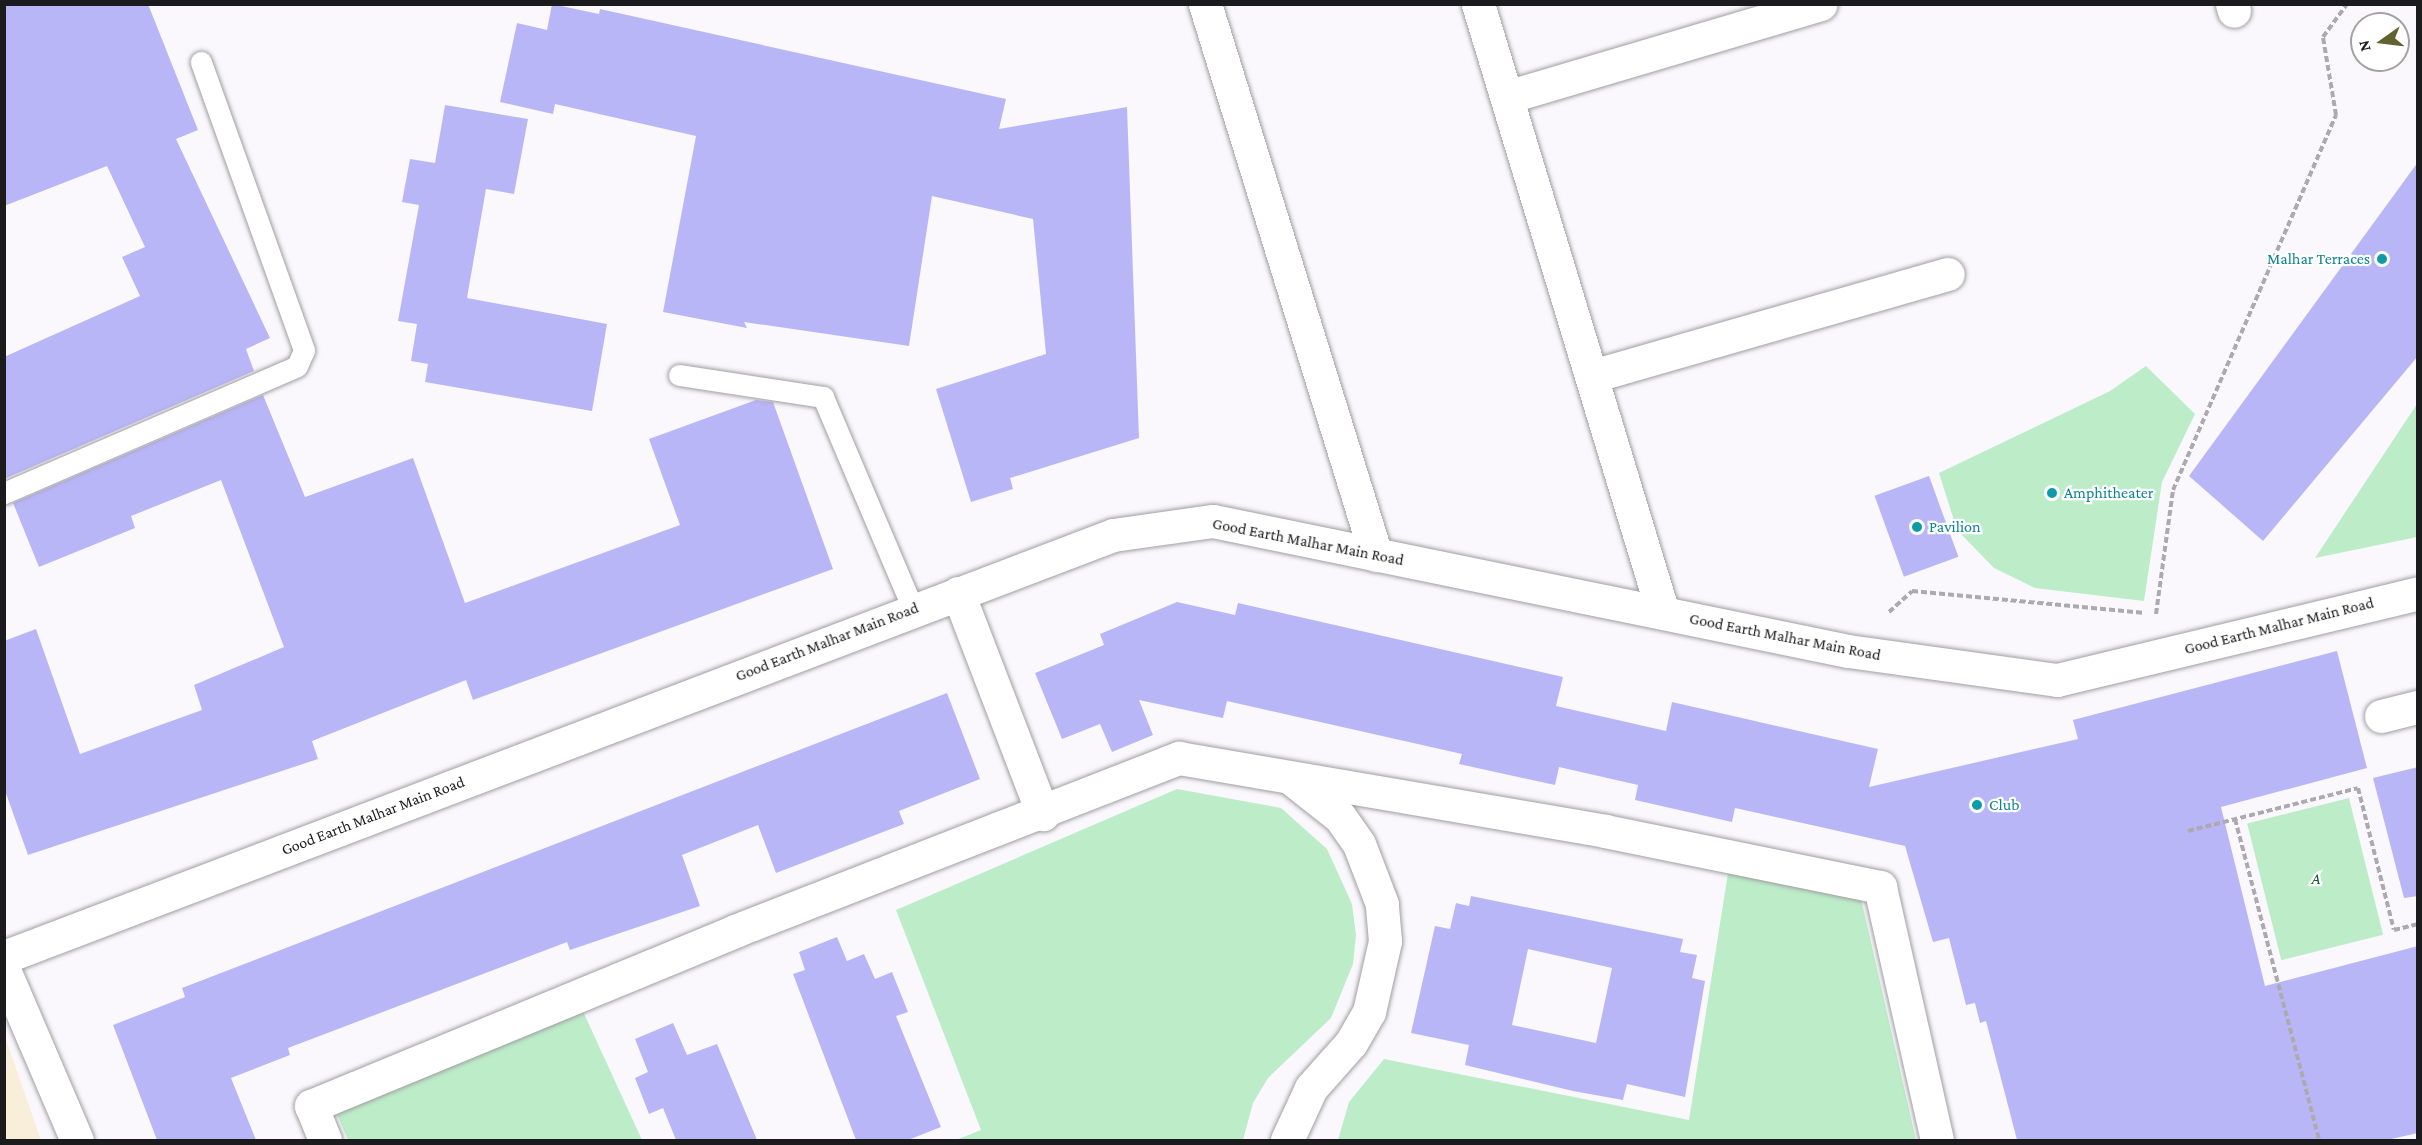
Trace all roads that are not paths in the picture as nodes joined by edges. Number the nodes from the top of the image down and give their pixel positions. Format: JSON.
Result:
{"nodes":[{"id":1,"x":1205,"y":4,"type":"edge"},
{"id":2,"x":1478,"y":4,"type":"edge"},
{"id":3,"x":1821,"y":4,"type":"edge"},
{"id":4,"x":201,"y":62,"type":"dead end"},
{"id":5,"x":1507,"y":97,"type":"junction"},
{"id":6,"x":1948,"y":274,"type":"dead end"},
{"id":7,"x":679,"y":375,"type":"dead end"},
{"id":8,"x":1592,"y":376,"type":"junction"},
{"id":9,"x":4,"y":493,"type":"edge"},
{"id":10,"x":1376,"y":555,"type":"junction"},
{"id":11,"x":958,"y":593,"type":"junction"},
{"id":12,"x":2418,"y":593,"type":"edge"},
{"id":13,"x":913,"y":609,"type":"junction"},
{"id":14,"x":1663,"y":613,"type":"junction"},
{"id":15,"x":2418,"y":707,"type":"edge"},
{"id":16,"x":2381,"y":716,"type":"dead end"},
{"id":17,"x":1289,"y":777,"type":"junction"},
{"id":18,"x":1044,"y":814,"type":"junction"},
{"id":19,"x":4,"y":957,"type":"edge"},
{"id":20,"x":4,"y":970,"type":"edge"},
{"id":21,"x":76,"y":1140,"type":"edge"},
{"id":22,"x":325,"y":1140,"type":"edge"},
{"id":23,"x":1287,"y":1140,"type":"edge"},
{"id":24,"x":1937,"y":1140,"type":"edge"}],
"edges":[{"from":1,"to":10,"type":"street"},
{"from":2,"to":5,"type":"street"},
{"from":3,"to":5,"type":"street"},
{"from":4,"to":9,"type":"lane"},
{"from":5,"to":8,"type":"street"},
{"from":6,"to":8,"type":"street"},
{"from":7,"to":13,"type":"lane"},
{"from":8,"to":14,"type":"street"},
{"from":10,"to":11,"type":"street","name":"Good Earth Malhar Main Road"},
{"from":10,"to":14,"type":"street","name":"Good Earth Malhar Main Road"},
{"from":11,"to":13,"type":"street","name":"Good Earth Malhar Main Road"},
{"from":11,"to":18,"type":"street"},
{"from":12,"to":14,"type":"street","name":"Good Earth Malhar Main Road"},
{"from":13,"to":19,"type":"street","name":"Good Earth Malhar Main Road"},
{"from":15,"to":16,"type":"street"},
{"from":17,"to":18,"type":"street"},
{"from":17,"to":23,"type":"street"},
{"from":17,"to":24,"type":"street"},
{"from":18,"to":22,"type":"street"},
{"from":20,"to":21,"type":"street"}]}
